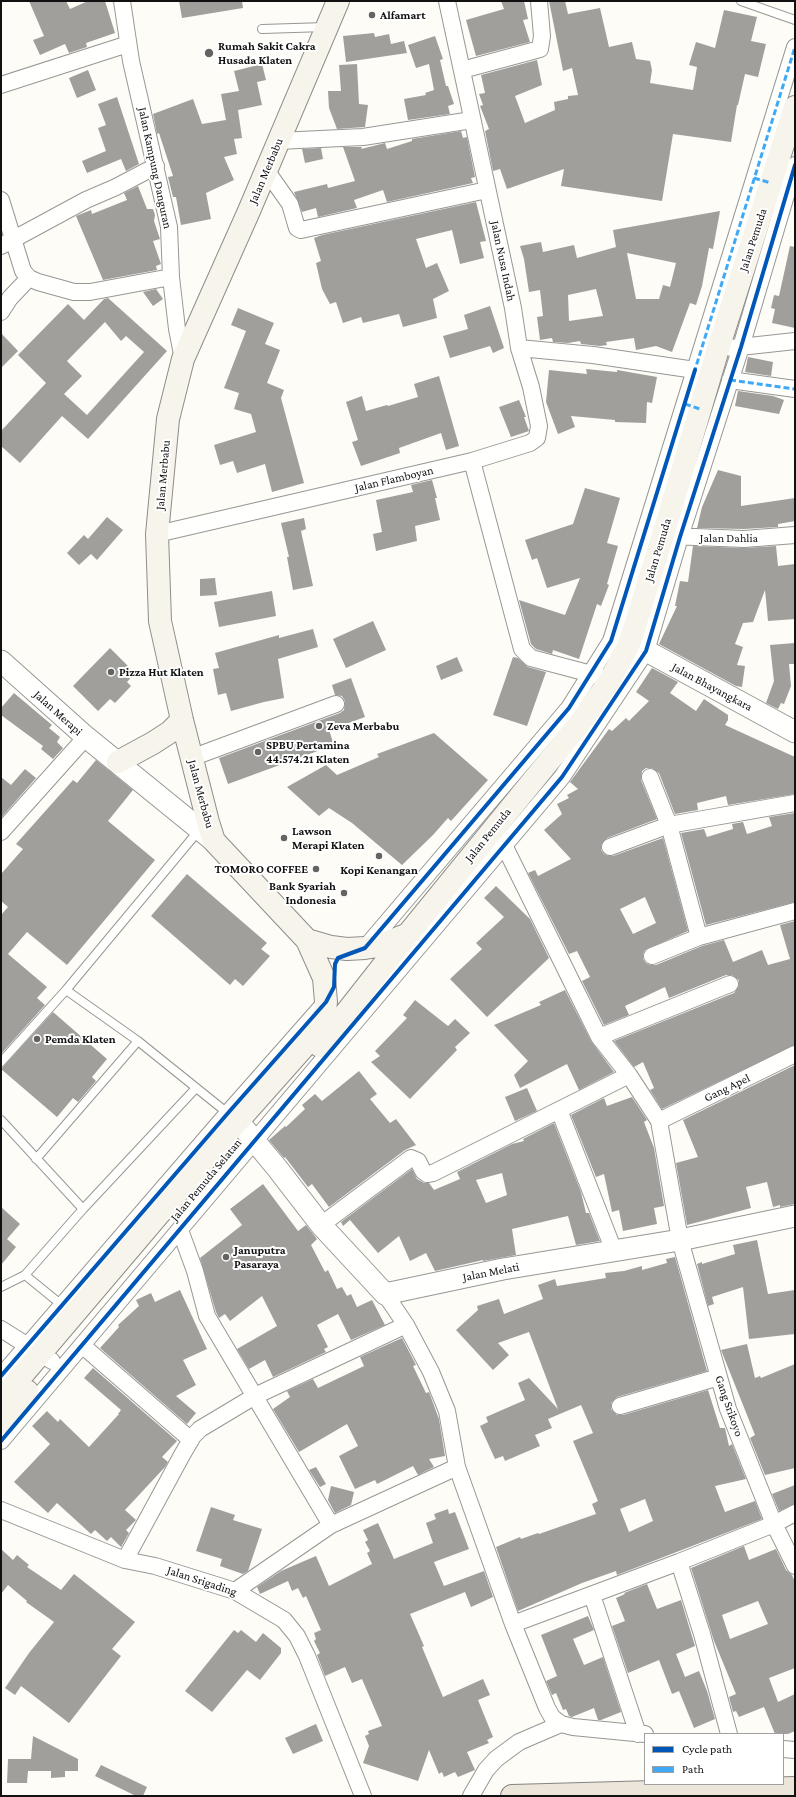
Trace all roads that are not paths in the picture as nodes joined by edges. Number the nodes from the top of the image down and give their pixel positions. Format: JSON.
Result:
{"nodes":[{"id":1,"x":122,"y":1,"type":"edge"},
{"id":2,"x":338,"y":1,"type":"edge"},
{"id":3,"x":447,"y":1,"type":"edge"},
{"id":4,"x":539,"y":1,"type":"edge"},
{"id":5,"x":741,"y":1,"type":"edge"},
{"id":6,"x":795,"y":20,"type":"edge"},
{"id":7,"x":326,"y":27,"type":"junction"},
{"id":8,"x":262,"y":29,"type":"dead end"},
{"id":9,"x":128,"y":44,"type":"junction"},
{"id":10,"x":795,"y":47,"type":"edge"},
{"id":11,"x":462,"y":70,"type":"junction"},
{"id":12,"x":1,"y":85,"type":"edge"},
{"id":13,"x":795,"y":107,"type":"edge"},
{"id":14,"x":472,"y":120,"type":"junction"},
{"id":15,"x":278,"y":141,"type":"junction"},
{"id":16,"x":795,"y":165,"type":"edge"},
{"id":17,"x":156,"y":166,"type":"junction"},
{"id":18,"x":266,"y":170,"type":"junction"},
{"id":19,"x":487,"y":190,"type":"junction"},
{"id":20,"x":776,"y":190,"type":"edge"},
{"id":21,"x":1,"y":200,"type":"edge"},
{"id":22,"x":7,"y":243,"type":"edge"},
{"id":23,"x":171,"y":277,"type":"junction"},
{"id":24,"x":29,"y":278,"type":"junction"},
{"id":25,"x":1,"y":312,"type":"edge"},
{"id":26,"x":795,"y":341,"type":"edge"},
{"id":27,"x":741,"y":347,"type":"junction"},
{"id":28,"x":519,"y":348,"type":"junction"},
{"id":29,"x":718,"y":349,"type":"junction"},
{"id":30,"x":183,"y":359,"type":"junction"},
{"id":31,"x":695,"y":370,"type":"junction"},
{"id":32,"x":730,"y":380,"type":"junction"},
{"id":33,"x":795,"y":390,"type":"edge"},
{"id":34,"x":692,"y":406,"type":"junction"},
{"id":35,"x":472,"y":461,"type":"junction"},
{"id":36,"x":157,"y":534,"type":"junction"},
{"id":37,"x":795,"y":535,"type":"edge"},
{"id":38,"x":672,"y":536,"type":"junction"},
{"id":39,"x":638,"y":647,"type":"junction"},
{"id":40,"x":1,"y":661,"type":"edge"},
{"id":41,"x":600,"y":677,"type":"junction"},
{"id":42,"x":336,"y":704,"type":"dead end"},
{"id":43,"x":182,"y":720,"type":"junction"},
{"id":44,"x":795,"y":732,"type":"edge"},
{"id":45,"x":86,"y":737,"type":"junction"},
{"id":46,"x":191,"y":758,"type":"junction"},
{"id":47,"x":118,"y":762,"type":"junction"},
{"id":48,"x":650,"y":777,"type":"dead end"},
{"id":49,"x":795,"y":803,"type":"edge"},
{"id":50,"x":669,"y":825,"type":"junction"},
{"id":51,"x":1,"y":832,"type":"edge"},
{"id":52,"x":207,"y":835,"type":"junction"},
{"id":53,"x":500,"y":836,"type":"junction"},
{"id":54,"x":610,"y":847,"type":"dead end"},
{"id":55,"x":795,"y":911,"type":"edge"},
{"id":56,"x":408,"y":934,"type":"junction"},
{"id":57,"x":699,"y":937,"type":"junction"},
{"id":58,"x":307,"y":940,"type":"junction"},
{"id":59,"x":365,"y":948,"type":"junction"},
{"id":60,"x":652,"y":956,"type":"dead end"},
{"id":61,"x":730,"y":984,"type":"dead end"},
{"id":62,"x":66,"y":990,"type":"junction"},
{"id":63,"x":326,"y":1002,"type":"junction"},
{"id":64,"x":600,"y":1038,"type":"junction"},
{"id":65,"x":138,"y":1041,"type":"junction"},
{"id":66,"x":795,"y":1054,"type":"edge"},
{"id":67,"x":1,"y":1062,"type":"edge"},
{"id":68,"x":629,"y":1075,"type":"junction"},
{"id":69,"x":196,"y":1088,"type":"junction"},
{"id":70,"x":559,"y":1110,"type":"junction"},
{"id":71,"x":1,"y":1120,"type":"edge"},
{"id":72,"x":659,"y":1121,"type":"junction"},
{"id":73,"x":242,"y":1127,"type":"junction"},
{"id":74,"x":36,"y":1159,"type":"junction"},
{"id":75,"x":83,"y":1209,"type":"junction"},
{"id":76,"x":795,"y":1216,"type":"edge"},
{"id":77,"x":321,"y":1225,"type":"junction"},
{"id":78,"x":180,"y":1230,"type":"junction"},
{"id":79,"x":680,"y":1240,"type":"junction"},
{"id":80,"x":614,"y":1251,"type":"junction"},
{"id":81,"x":25,"y":1275,"type":"junction"},
{"id":82,"x":1,"y":1287,"type":"edge"},
{"id":83,"x":385,"y":1294,"type":"junction"},
{"id":84,"x":74,"y":1315,"type":"junction"},
{"id":85,"x":406,"y":1325,"type":"junction"},
{"id":86,"x":1,"y":1328,"type":"edge"},
{"id":87,"x":83,"y":1346,"type":"junction"},
{"id":88,"x":41,"y":1353,"type":"junction"},
{"id":89,"x":1,"y":1376,"type":"edge"},
{"id":90,"x":719,"y":1377,"type":"junction"},
{"id":91,"x":255,"y":1396,"type":"junction"},
{"id":92,"x":1,"y":1400,"type":"edge"},
{"id":93,"x":620,"y":1406,"type":"dead end"},
{"id":94,"x":1,"y":1422,"type":"edge"},
{"id":95,"x":191,"y":1440,"type":"junction"},
{"id":96,"x":1,"y":1441,"type":"edge"},
{"id":97,"x":457,"y":1467,"type":"junction"},
{"id":98,"x":1,"y":1510,"type":"edge"},
{"id":99,"x":795,"y":1513,"type":"edge"},
{"id":100,"x":774,"y":1524,"type":"junction"},
{"id":101,"x":331,"y":1525,"type":"junction"},
{"id":102,"x":125,"y":1560,"type":"junction"},
{"id":103,"x":679,"y":1562,"type":"junction"},
{"id":104,"x":795,"y":1566,"type":"edge"},
{"id":105,"x":235,"y":1591,"type":"junction"},
{"id":106,"x":592,"y":1595,"type":"junction"},
{"id":107,"x":513,"y":1624,"type":"junction"},
{"id":108,"x":561,"y":1724,"type":"junction"},
{"id":109,"x":729,"y":1733,"type":"edge"},
{"id":110,"x":641,"y":1734,"type":"edge"},
{"id":111,"x":784,"y":1749,"type":"edge"},
{"id":112,"x":795,"y":1750,"type":"edge"},
{"id":113,"x":735,"y":1787,"type":"edge"},
{"id":114,"x":795,"y":1788,"type":"edge"},
{"id":115,"x":363,"y":1796,"type":"edge"},
{"id":116,"x":471,"y":1796,"type":"edge"},
{"id":117,"x":512,"y":1796,"type":"edge"}],
"edges":[{"from":1,"to":9,"type":"street","name":"Jalan Kampung Danguran"},
{"from":2,"to":7,"type":"main road","name":"Jalan Merbabu"},
{"from":3,"to":11,"type":"street","name":"Jalan Nusa Indah"},
{"from":4,"to":11,"type":"street"},
{"from":5,"to":6,"type":"lane"},
{"from":7,"to":8,"type":"lane"},
{"from":7,"to":15,"type":"main road","name":"Jalan Merbabu"},
{"from":9,"to":12,"type":"street"},
{"from":9,"to":17,"type":"street","name":"Jalan Kampung Danguran"},
{"from":10,"to":20,"type":"street"},
{"from":11,"to":14,"type":"street","name":"Jalan Nusa Indah"},
{"from":13,"to":20,"type":"main road","name":"Jalan Pemuda"},
{"from":14,"to":15,"type":"street"},
{"from":14,"to":19,"type":"street","name":"Jalan Nusa Indah"},
{"from":15,"to":18,"type":"main road","name":"Jalan Merbabu"},
{"from":16,"to":20,"type":"street"},
{"from":17,"to":22,"type":"street"},
{"from":17,"to":23,"type":"street","name":"Jalan Kampung Danguran"},
{"from":18,"to":19,"type":"street"},
{"from":18,"to":30,"type":"main road","name":"Jalan Merbabu"},
{"from":19,"to":28,"type":"street","name":"Jalan Nusa Indah"},
{"from":20,"to":27,"type":"street"},
{"from":20,"to":29,"type":"main road","name":"Jalan Pemuda"},
{"from":20,"to":31,"type":"street"},
{"from":21,"to":22,"type":"street"},
{"from":22,"to":24,"type":"street"},
{"from":23,"to":24,"type":"street"},
{"from":23,"to":30,"type":"street","name":"Jalan Kampung Danguran"},
{"from":24,"to":25,"type":"street"},
{"from":26,"to":27,"type":"street"},
{"from":27,"to":29,"type":"street"},
{"from":27,"to":32,"type":"street"},
{"from":28,"to":31,"type":"street"},
{"from":28,"to":35,"type":"street","name":"Jalan Flamboyan"},
{"from":29,"to":34,"type":"main road","name":"Jalan Pemuda"},
{"from":30,"to":36,"type":"main road","name":"Jalan Merbabu"},
{"from":31,"to":34,"type":"street"},
{"from":32,"to":33,"type":"street"},
{"from":32,"to":38,"type":"street"},
{"from":34,"to":38,"type":"main road","name":"Jalan Pemuda"},
{"from":34,"to":41,"type":"street"},
{"from":35,"to":36,"type":"street","name":"Jalan Flamboyan"},
{"from":35,"to":41,"type":"street"},
{"from":36,"to":43,"type":"main road","name":"Jalan Merbabu"},
{"from":37,"to":38,"type":"street","name":"Jalan Dahlia"},
{"from":38,"to":39,"type":"main road","name":"Jalan Pemuda"},
{"from":39,"to":41,"type":"main road","name":"Jalan Pemuda"},
{"from":39,"to":44,"type":"street","name":"Jalan Bhayangkara"},
{"from":39,"to":53,"type":"street"},
{"from":40,"to":45,"type":"street","name":"Jalan Merapi"},
{"from":41,"to":53,"type":"main road","name":"Jalan Pemuda"},
{"from":41,"to":59,"type":"street"},
{"from":42,"to":46,"type":"street"},
{"from":43,"to":46,"type":"main road","name":"Jalan Merbabu"},
{"from":43,"to":47,"type":"main road"},
{"from":45,"to":47,"type":"street","name":"Jalan Merapi"},
{"from":45,"to":51,"type":"street"},
{"from":46,"to":52,"type":"main road","name":"Jalan Merbabu"},
{"from":47,"to":52,"type":"street","name":"Jalan Merapi"},
{"from":48,"to":50,"type":"street"},
{"from":49,"to":50,"type":"street"},
{"from":50,"to":54,"type":"street"},
{"from":50,"to":57,"type":"street"},
{"from":52,"to":58,"type":"main road","name":"Jalan Merbabu"},
{"from":52,"to":62,"type":"lane"},
{"from":53,"to":56,"type":"main road","name":"Jalan Pemuda"},
{"from":53,"to":64,"type":"street"},
{"from":53,"to":73,"type":"street"},
{"from":55,"to":57,"type":"street"},
{"from":56,"to":59,"type":"main road"},
{"from":56,"to":73,"type":"main road","name":"Jalan Pemuda Selatan"},
{"from":57,"to":60,"type":"street"},
{"from":58,"to":59,"type":"main road"},
{"from":58,"to":63,"type":"main road","name":"Jalan Pemuda Selatan"},
{"from":61,"to":64,"type":"street"},
{"from":62,"to":65,"type":"lane"},
{"from":62,"to":67,"type":"lane"},
{"from":63,"to":73,"type":"street"},
{"from":63,"to":73,"type":"main road","name":"Jalan Pemuda Selatan"},
{"from":64,"to":68,"type":"street"},
{"from":65,"to":69,"type":"lane"},
{"from":65,"to":74,"type":"lane"},
{"from":66,"to":72,"type":"street","name":"Gang Apel"},
{"from":68,"to":70,"type":"street"},
{"from":68,"to":72,"type":"street"},
{"from":69,"to":73,"type":"lane"},
{"from":69,"to":75,"type":"lane"},
{"from":70,"to":77,"type":"street"},
{"from":70,"to":80,"type":"street"},
{"from":71,"to":74,"type":"lane"},
{"from":72,"to":79,"type":"street","name":"Gang Srikoyo"},
{"from":73,"to":77,"type":"street"},
{"from":73,"to":78,"type":"street"},
{"from":73,"to":84,"type":"main road","name":"Jalan Pemuda Selatan"},
{"from":74,"to":75,"type":"lane"},
{"from":75,"to":81,"type":"lane"},
{"from":76,"to":79,"type":"street","name":"Jalan Melati"},
{"from":77,"to":83,"type":"street"},
{"from":78,"to":87,"type":"street"},
{"from":78,"to":91,"type":"street"},
{"from":79,"to":80,"type":"street","name":"Jalan Melati"},
{"from":79,"to":90,"type":"street","name":"Gang Srikoyo"},
{"from":80,"to":83,"type":"street","name":"Jalan Melati"},
{"from":81,"to":82,"type":"lane"},
{"from":81,"to":84,"type":"lane"},
{"from":83,"to":85,"type":"street"},
{"from":84,"to":88,"type":"main road","name":"Jalan Pemuda Selatan"},
{"from":84,"to":88,"type":"street"},
{"from":85,"to":91,"type":"street"},
{"from":85,"to":97,"type":"street"},
{"from":86,"to":88,"type":"street"},
{"from":87,"to":95,"type":"street"},
{"from":87,"to":96,"type":"street"},
{"from":88,"to":89,"type":"street"},
{"from":88,"to":92,"type":"main road","name":"Jalan Pemuda Selatan"},
{"from":88,"to":94,"type":"main road","name":"Jalan Pemuda Selatan"},
{"from":90,"to":93,"type":"street"},
{"from":90,"to":100,"type":"street","name":"Gang Srikoyo"},
{"from":91,"to":95,"type":"street"},
{"from":91,"to":101,"type":"street"},
{"from":95,"to":102,"type":"street"},
{"from":97,"to":101,"type":"street"},
{"from":97,"to":107,"type":"street"},
{"from":98,"to":102,"type":"street","name":"Jalan Srigading"},
{"from":99,"to":100,"type":"street"},
{"from":100,"to":103,"type":"street"},
{"from":100,"to":104,"type":"street","name":"Gang Srikoyo"},
{"from":101,"to":105,"type":"street"},
{"from":102,"to":105,"type":"street","name":"Jalan Srigading"},
{"from":103,"to":106,"type":"street"},
{"from":103,"to":109,"type":"street"},
{"from":105,"to":115,"type":"street","name":"Jalan Srigading"},
{"from":106,"to":107,"type":"street"},
{"from":106,"to":110,"type":"street"},
{"from":107,"to":108,"type":"street"},
{"from":108,"to":110,"type":"street"},
{"from":108,"to":116,"type":"street"},
{"from":111,"to":112,"type":"street"},
{"from":113,"to":114,"type":"highway"},
{"from":113,"to":117,"type":"highway"}]}
